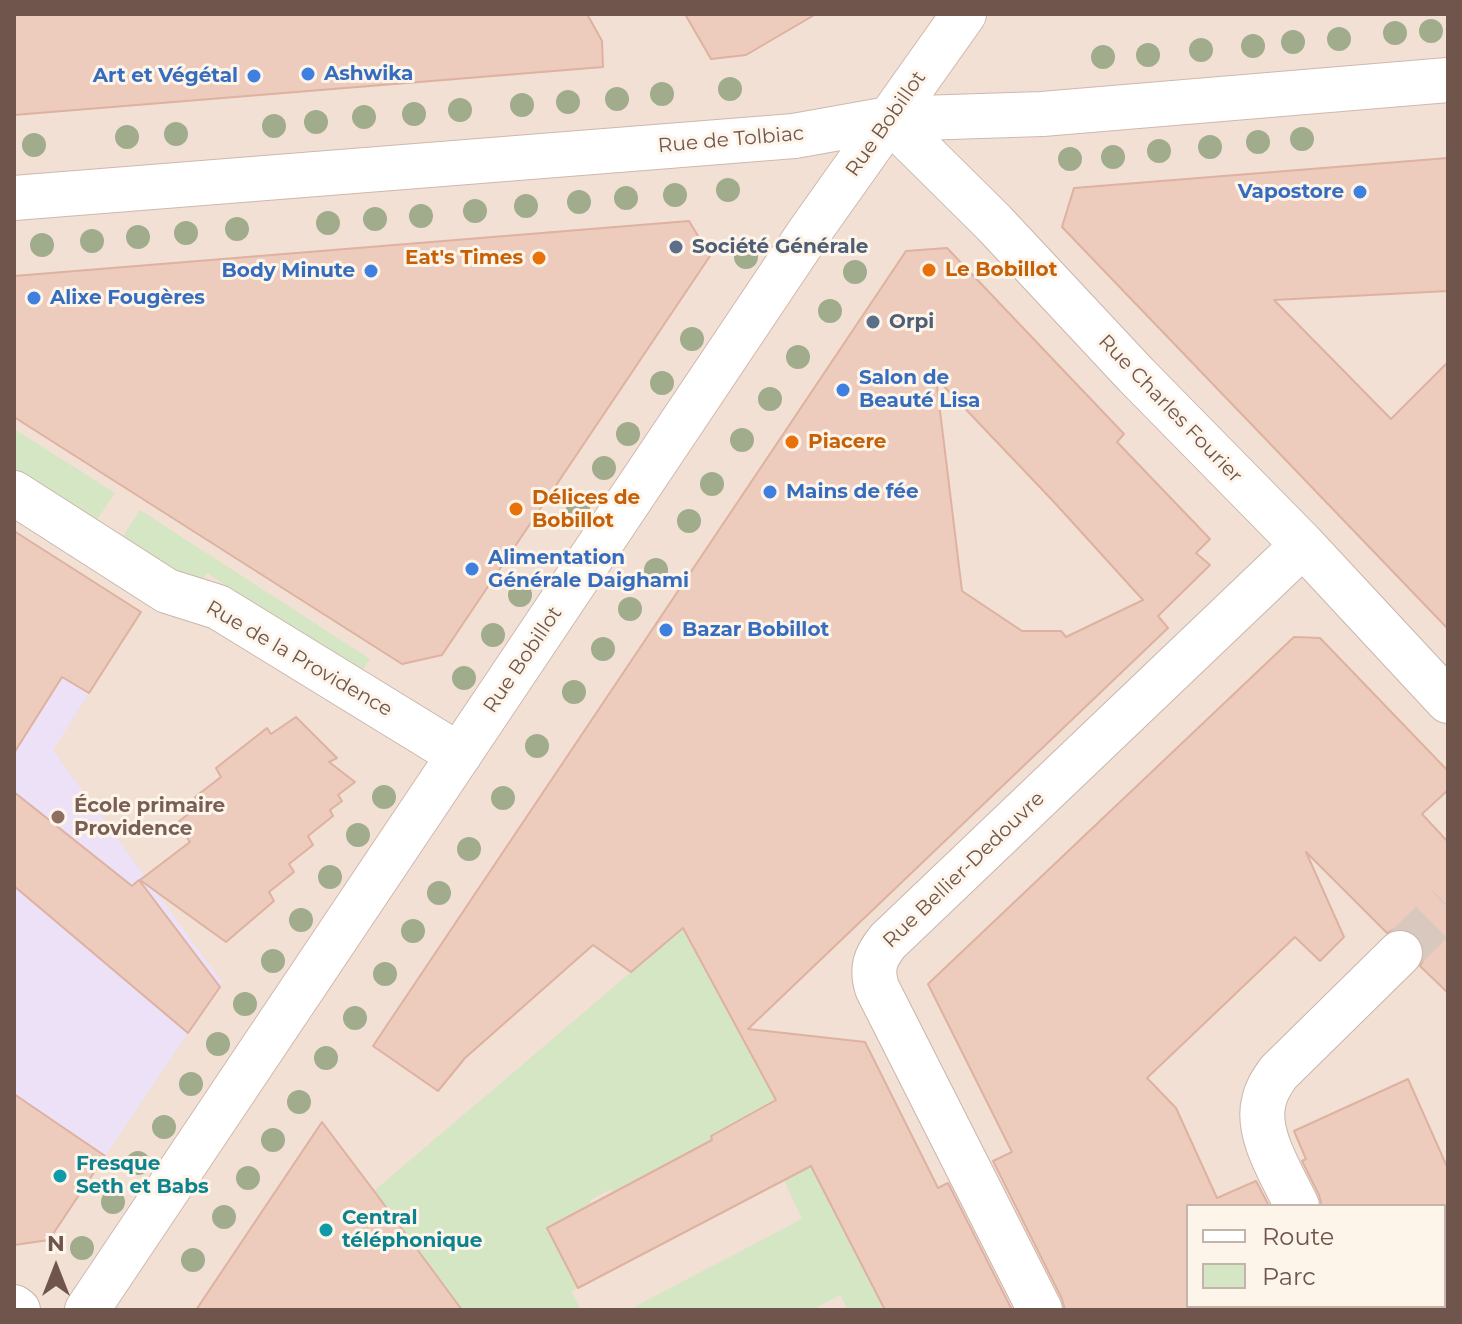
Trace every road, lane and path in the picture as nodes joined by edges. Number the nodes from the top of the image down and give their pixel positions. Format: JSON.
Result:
{"nodes":[{"id":1,"x":964,"y":14,"type":"edge"},
{"id":2,"x":1448,"y":80,"type":"edge"},
{"id":3,"x":889,"y":119,"type":"junction"},
{"id":4,"x":14,"y":198,"type":"edge"},
{"id":5,"x":14,"y":493,"type":"edge"},
{"id":6,"x":1303,"y":545,"type":"junction"},
{"id":7,"x":1448,"y":701,"type":"edge"},
{"id":8,"x":459,"y":755,"type":"junction"},
{"id":9,"x":1400,"y":953,"type":"tunnel mouth"},
{"id":10,"x":1296,"y":1204,"type":"edge"},
{"id":11,"x":87,"y":1310,"type":"edge"},
{"id":12,"x":1040,"y":1310,"type":"edge"}],
"edges":[{"from":1,"to":3,"type":"street","name":"Rue Bobillot"},
{"from":2,"to":3,"type":"street","name":"Rue de Tolbiac"},
{"from":3,"to":4,"type":"street","name":"Rue de Tolbiac"},
{"from":3,"to":6,"type":"street","name":"Rue Charles Fourier"},
{"from":3,"to":8,"type":"street","name":"Rue Bobillot"},
{"from":5,"to":8,"type":"street","name":"Rue de la Providence"},
{"from":6,"to":7,"type":"street","name":"Rue Charles Fourier"},
{"from":6,"to":12,"type":"street","name":"Rue Bellier-Dedouvre"},
{"from":8,"to":11,"type":"street","name":"Rue Bobillot"},
{"from":9,"to":10,"type":"street"}]}
